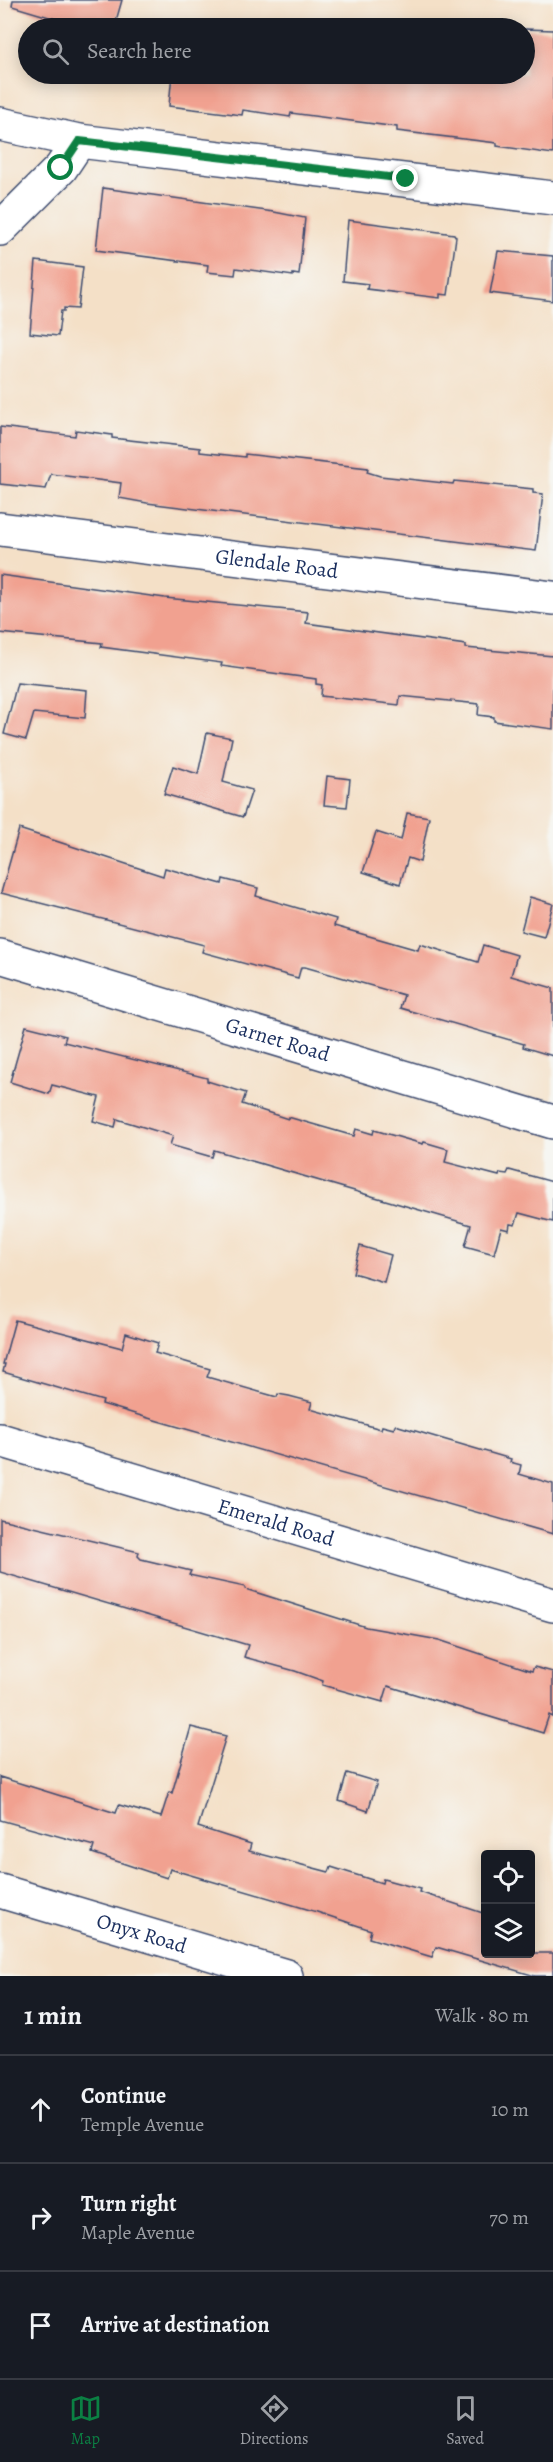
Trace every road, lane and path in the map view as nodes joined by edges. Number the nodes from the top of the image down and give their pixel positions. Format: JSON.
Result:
{"nodes":[{"id":1,"x":0,"y":124,"type":"edge"},
{"id":2,"x":79,"y":141,"type":"junction"},
{"id":3,"x":553,"y":198,"type":"edge"},
{"id":4,"x":0,"y":229,"type":"edge"},
{"id":5,"x":0,"y":529,"type":"edge"},
{"id":6,"x":553,"y":598,"type":"edge"},
{"id":7,"x":0,"y":956,"type":"edge"},
{"id":8,"x":553,"y":1122,"type":"edge"},
{"id":9,"x":0,"y":1440,"type":"edge"},
{"id":10,"x":553,"y":1605,"type":"edge"},
{"id":11,"x":0,"y":1891,"type":"edge"},
{"id":12,"x":286,"y":1976,"type":"edge"}],
"edges":[{"from":1,"to":2,"type":"street"},
{"from":2,"to":3,"type":"street"},
{"from":2,"to":4,"type":"street"},
{"from":5,"to":6,"type":"street","name":"Glendale Road"},
{"from":7,"to":8,"type":"street","name":"Garnet Road"},
{"from":9,"to":10,"type":"street","name":"Emerald Road"},
{"from":11,"to":12,"type":"street","name":"Onyx Road"}]}
